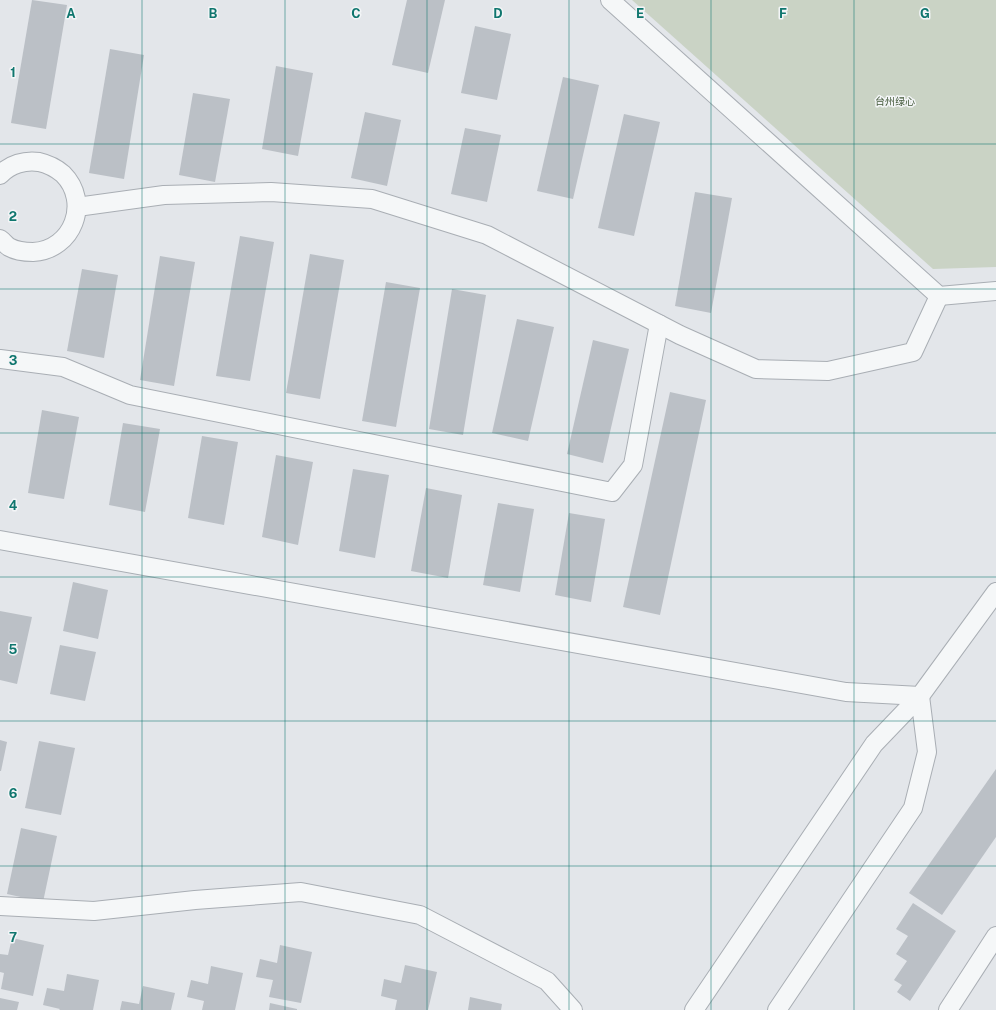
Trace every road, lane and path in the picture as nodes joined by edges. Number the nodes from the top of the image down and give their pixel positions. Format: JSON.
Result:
{"nodes":[{"id":1,"x":610,"y":0,"type":"edge"},
{"id":2,"x":0,"y":175,"type":"edge"},
{"id":3,"x":77,"y":207,"type":"junction"},
{"id":4,"x":0,"y":239,"type":"edge"},
{"id":5,"x":996,"y":291,"type":"edge"},
{"id":6,"x":938,"y":296,"type":"junction"},
{"id":7,"x":659,"y":324,"type":"junction"},
{"id":8,"x":0,"y":359,"type":"edge"},
{"id":9,"x":0,"y":540,"type":"edge"},
{"id":10,"x":996,"y":592,"type":"edge"},
{"id":11,"x":920,"y":696,"type":"junction"},
{"id":12,"x":0,"y":906,"type":"edge"},
{"id":13,"x":996,"y":936,"type":"edge"},
{"id":14,"x":573,"y":1010,"type":"edge"},
{"id":15,"x":694,"y":1010,"type":"edge"},
{"id":16,"x":777,"y":1010,"type":"edge"},
{"id":17,"x":948,"y":1010,"type":"edge"}],
"edges":[{"from":1,"to":6,"type":"street"},
{"from":2,"to":3,"type":"street"},
{"from":3,"to":4,"type":"street"},
{"from":3,"to":7,"type":"street"},
{"from":5,"to":6,"type":"street"},
{"from":6,"to":7,"type":"street"},
{"from":7,"to":8,"type":"street"},
{"from":9,"to":11,"type":"street"},
{"from":10,"to":11,"type":"street"},
{"from":11,"to":15,"type":"street"},
{"from":11,"to":16,"type":"street"},
{"from":12,"to":14,"type":"street"},
{"from":13,"to":17,"type":"street"}]}
